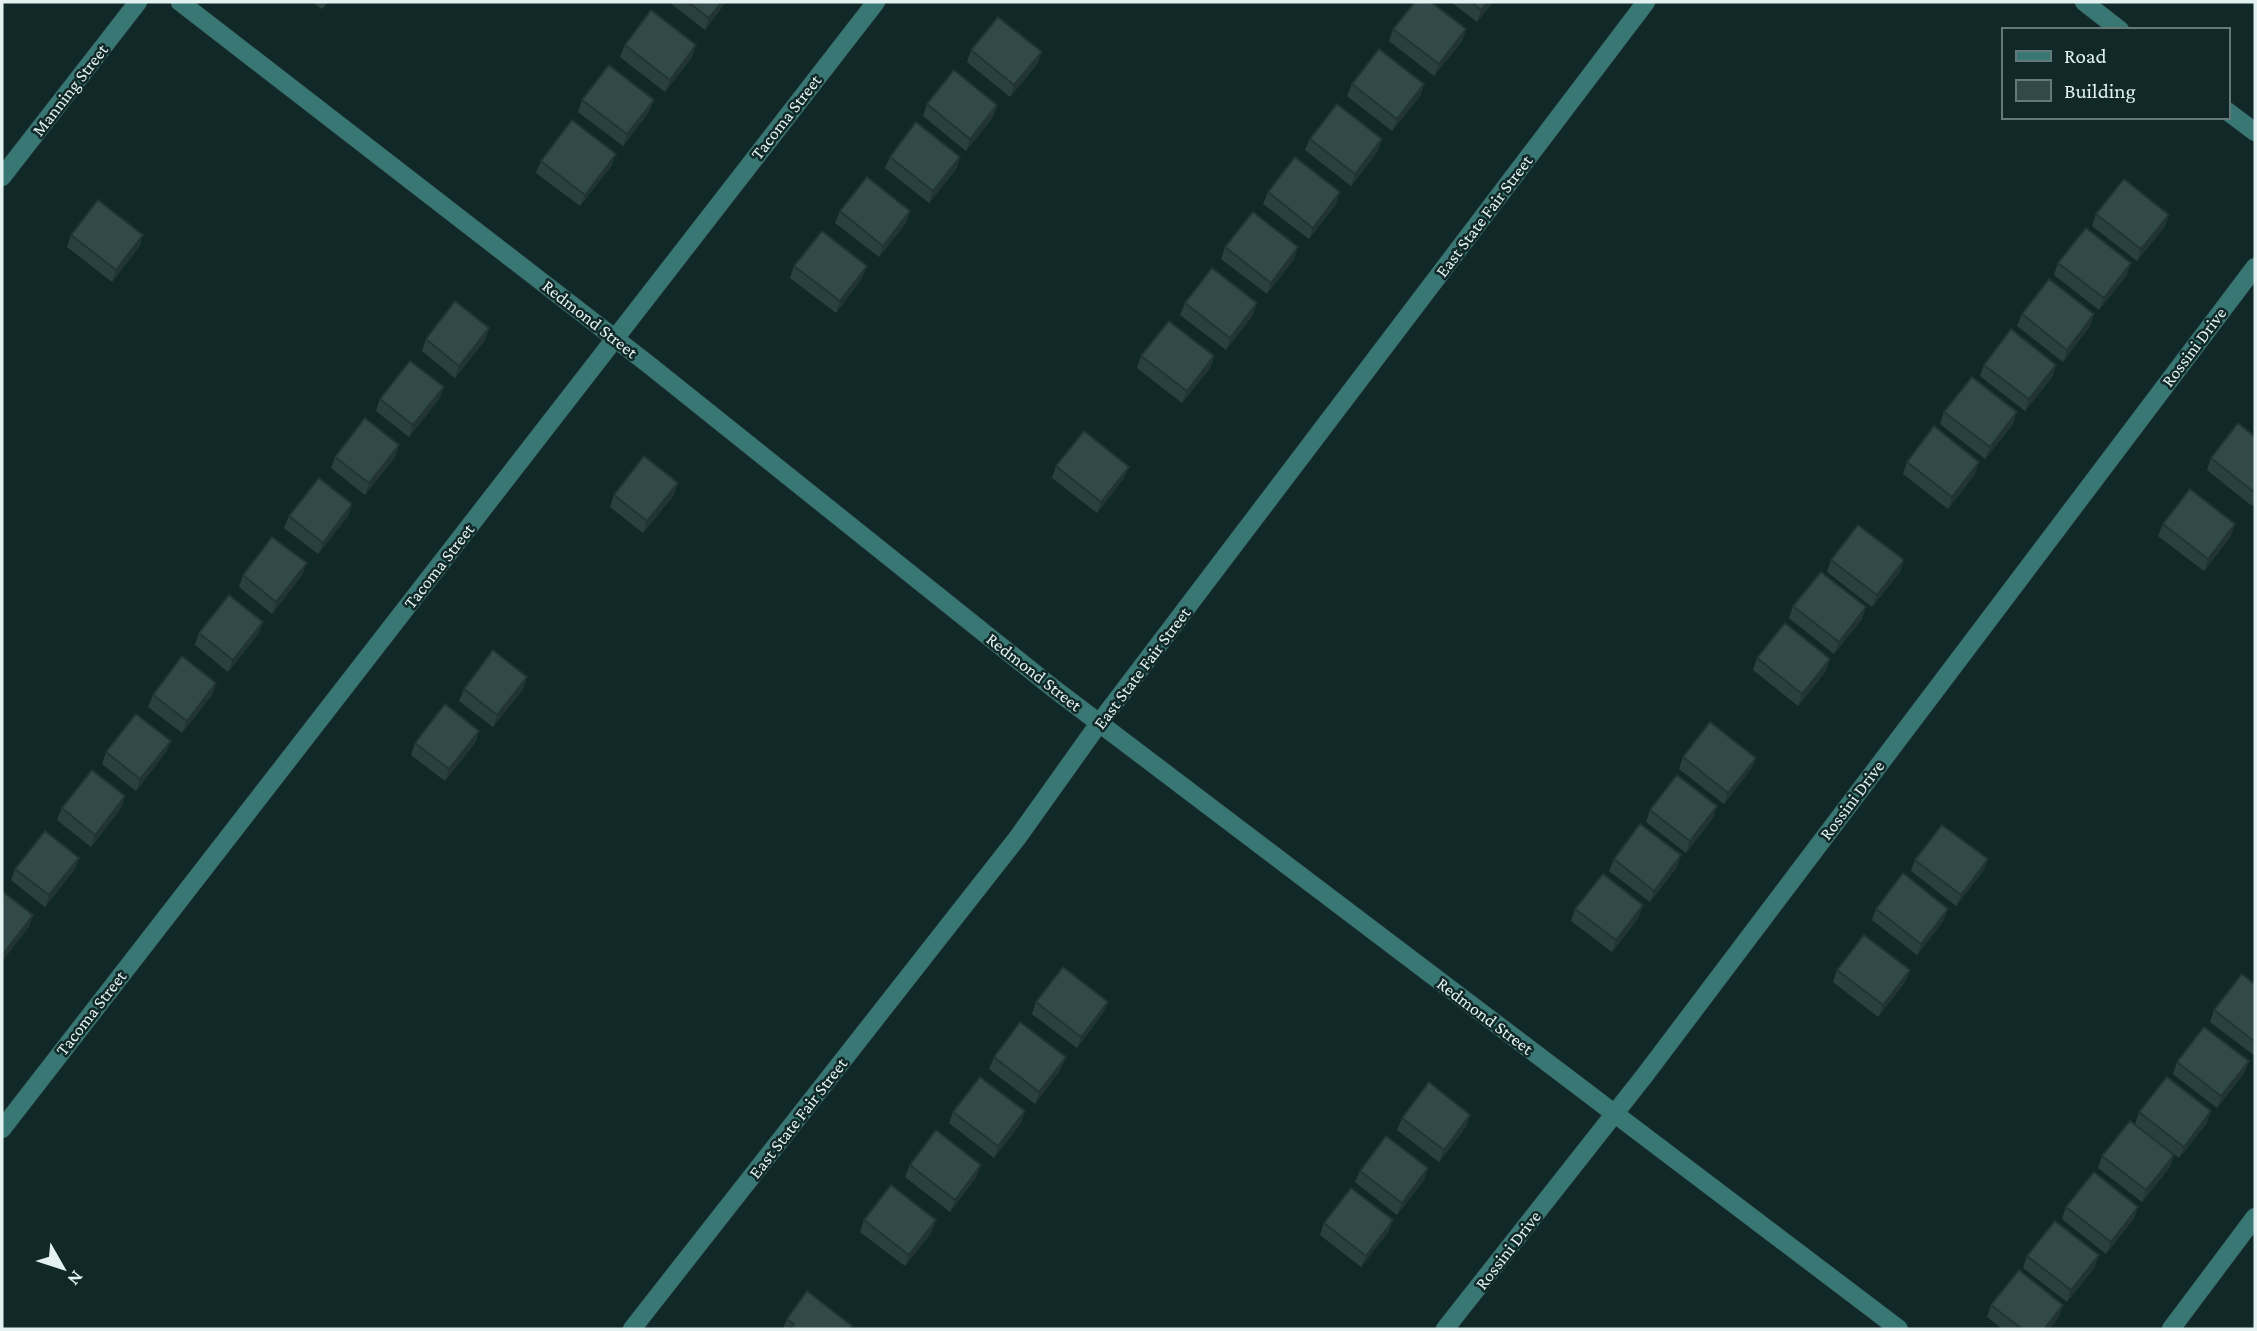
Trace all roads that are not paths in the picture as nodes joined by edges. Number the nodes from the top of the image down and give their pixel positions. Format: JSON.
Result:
{"nodes":[{"id":1,"x":138,"y":2,"type":"edge"},
{"id":2,"x":180,"y":2,"type":"edge"},
{"id":3,"x":876,"y":2,"type":"edge"},
{"id":4,"x":1646,"y":2,"type":"edge"},
{"id":5,"x":2084,"y":2,"type":"edge"},
{"id":6,"x":2117,"y":28,"type":"edge"},
{"id":7,"x":2229,"y":112,"type":"edge"},
{"id":8,"x":2255,"y":132,"type":"edge"},
{"id":9,"x":2,"y":177,"type":"edge"},
{"id":10,"x":2255,"y":267,"type":"edge"},
{"id":11,"x":615,"y":339,"type":"junction"},
{"id":12,"x":1100,"y":722,"type":"junction"},
{"id":13,"x":1614,"y":1114,"type":"junction"},
{"id":14,"x":2,"y":1129,"type":"edge"},
{"id":15,"x":2255,"y":1217,"type":"edge"},
{"id":16,"x":632,"y":1329,"type":"edge"},
{"id":17,"x":1445,"y":1329,"type":"edge"},
{"id":18,"x":1899,"y":1329,"type":"edge"},
{"id":19,"x":2171,"y":1329,"type":"edge"}],
"edges":[{"from":1,"to":9,"type":"street","name":"Manning Street"},
{"from":2,"to":11,"type":"street","name":"Redmond Street"},
{"from":3,"to":11,"type":"street","name":"Tacoma Street"},
{"from":4,"to":12,"type":"street","name":"East State Fair Street"},
{"from":5,"to":6,"type":"street"},
{"from":7,"to":8,"type":"street"},
{"from":10,"to":13,"type":"street","name":"Rossini Drive"},
{"from":11,"to":12,"type":"street","name":"Redmond Street"},
{"from":11,"to":14,"type":"street","name":"Tacoma Street"},
{"from":12,"to":13,"type":"street","name":"Redmond Street"},
{"from":12,"to":16,"type":"street","name":"East State Fair Street"},
{"from":13,"to":17,"type":"street","name":"Rossini Drive"},
{"from":13,"to":18,"type":"street","name":"Redmond Street"},
{"from":15,"to":19,"type":"street"}]}
